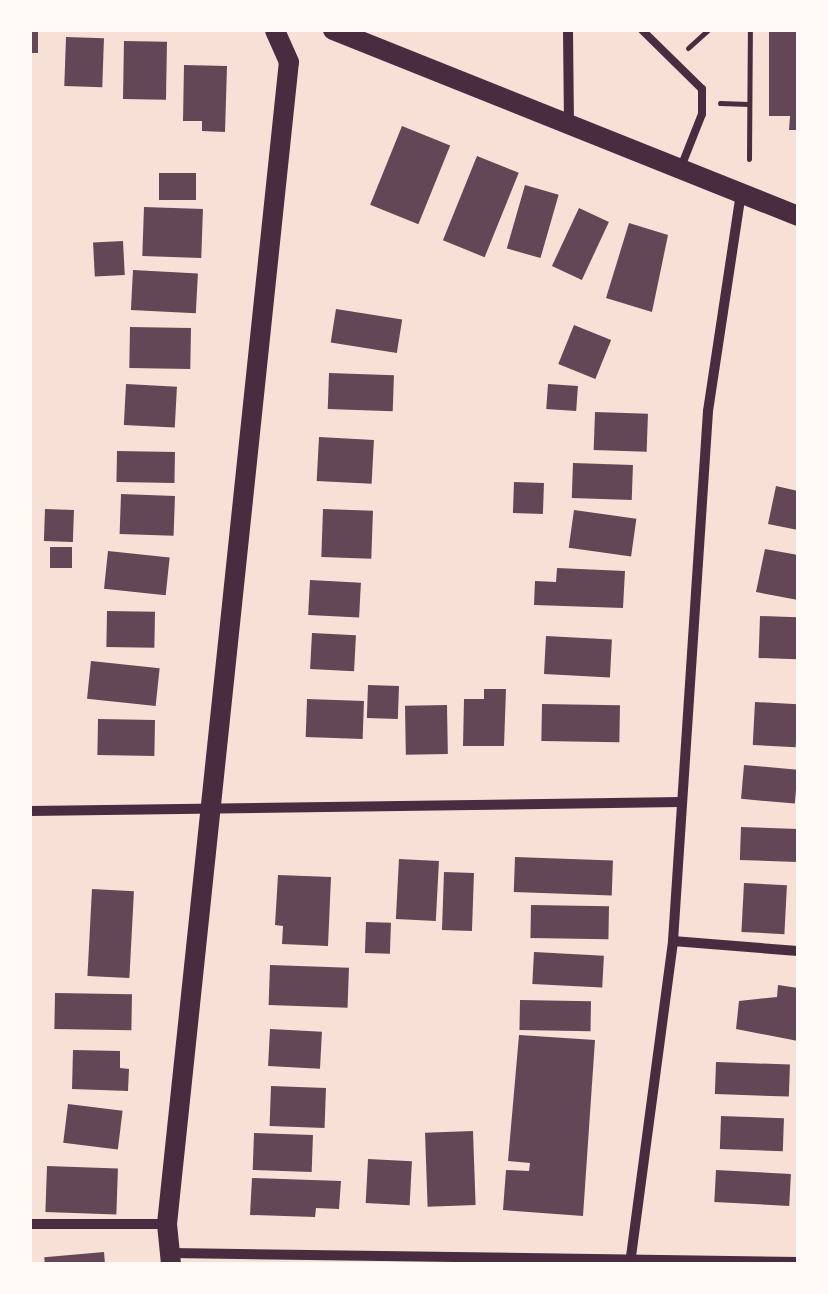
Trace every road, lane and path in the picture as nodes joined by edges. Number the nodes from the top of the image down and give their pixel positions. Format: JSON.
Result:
{"nodes":[{"id":1,"x":275,"y":30,"type":"edge"},
{"id":2,"x":333,"y":30,"type":"edge"},
{"id":3,"x":568,"y":30,"type":"edge"},
{"id":4,"x":642,"y":30,"type":"edge"},
{"id":5,"x":708,"y":30,"type":"edge"},
{"id":6,"x":750,"y":30,"type":"edge"},
{"id":7,"x":675,"y":62,"type":"junction"},
{"id":8,"x":702,"y":103,"type":"junction"},
{"id":9,"x":750,"y":104,"type":"junction"},
{"id":10,"x":568,"y":126,"type":"junction"},
{"id":11,"x":749,"y":160,"type":"dead end"},
{"id":12,"x":680,"y":169,"type":"junction"},
{"id":13,"x":741,"y":192,"type":"junction"},
{"id":14,"x":798,"y":216,"type":"edge"},
{"id":15,"x":681,"y":802,"type":"junction"},
{"id":16,"x":214,"y":807,"type":"junction"},
{"id":17,"x":30,"y":811,"type":"edge"},
{"id":18,"x":672,"y":941,"type":"junction"},
{"id":19,"x":798,"y":951,"type":"edge"},
{"id":20,"x":30,"y":1224,"type":"edge"},
{"id":21,"x":166,"y":1224,"type":"junction"},
{"id":22,"x":171,"y":1258,"type":"edge"},
{"id":23,"x":798,"y":1262,"type":"edge"},
{"id":24,"x":630,"y":1263,"type":"edge"}],
"edges":[{"from":1,"to":16,"type":"main road"},
{"from":2,"to":10,"type":"main road"},
{"from":3,"to":10,"type":"street"},
{"from":4,"to":7,"type":"lane"},
{"from":5,"to":7,"type":"path"},
{"from":6,"to":9,"type":"path"},
{"from":7,"to":8,"type":"lane"},
{"from":8,"to":9,"type":"path"},
{"from":8,"to":12,"type":"lane"},
{"from":9,"to":11,"type":"path"},
{"from":10,"to":12,"type":"main road"},
{"from":12,"to":13,"type":"main road"},
{"from":13,"to":14,"type":"main road"},
{"from":13,"to":15,"type":"street"},
{"from":15,"to":16,"type":"street"},
{"from":15,"to":18,"type":"street"},
{"from":16,"to":17,"type":"street"},
{"from":16,"to":21,"type":"main road"},
{"from":18,"to":19,"type":"street"},
{"from":18,"to":24,"type":"street"},
{"from":20,"to":21,"type":"street"},
{"from":21,"to":22,"type":"main road"},
{"from":22,"to":24,"type":"street"},
{"from":23,"to":24,"type":"street"}]}
